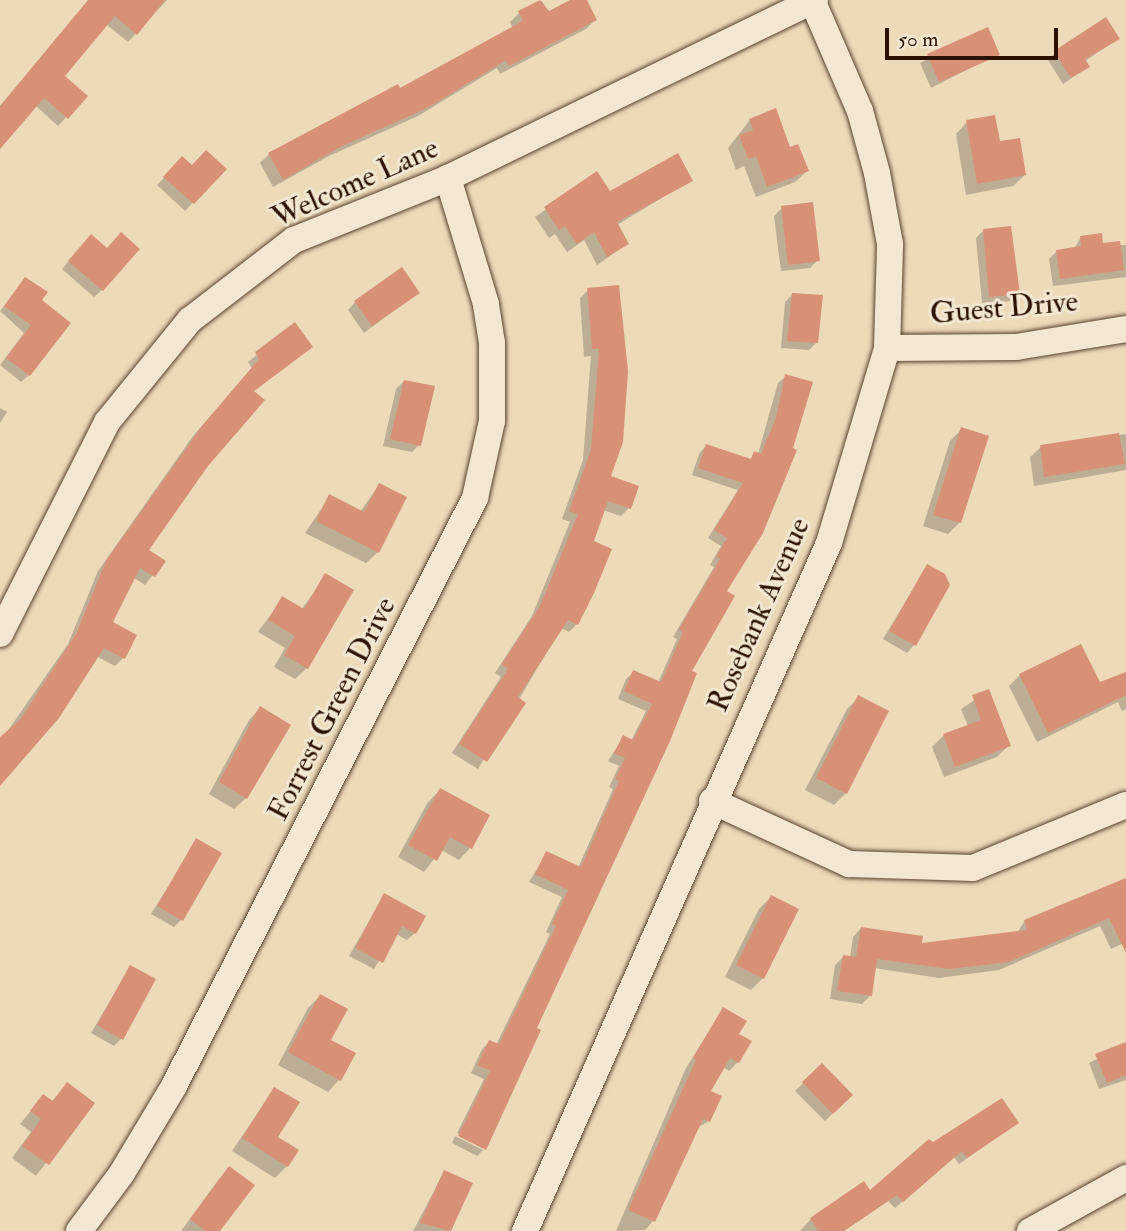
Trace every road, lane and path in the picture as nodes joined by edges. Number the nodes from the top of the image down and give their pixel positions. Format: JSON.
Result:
{"nodes":[{"id":1,"x":813,"y":0,"type":"edge"},
{"id":2,"x":448,"y":178,"type":"junction"},
{"id":3,"x":1126,"y":329,"type":"edge"},
{"id":4,"x":887,"y":348,"type":"junction"},
{"id":5,"x":0,"y":634,"type":"edge"},
{"id":6,"x":712,"y":801,"type":"junction"},
{"id":7,"x":1126,"y":805,"type":"edge"},
{"id":8,"x":1126,"y":1178,"type":"edge"},
{"id":9,"x":79,"y":1231,"type":"edge"},
{"id":10,"x":525,"y":1231,"type":"edge"},
{"id":11,"x":1030,"y":1231,"type":"edge"}],
"edges":[{"from":1,"to":2,"type":"street","name":"Welcome Lane"},
{"from":1,"to":4,"type":"street","name":"Rosebank Avenue"},
{"from":2,"to":5,"type":"street","name":"Welcome Lane"},
{"from":2,"to":9,"type":"street","name":"Forrest Green Drive"},
{"from":3,"to":4,"type":"street","name":"Guest Drive"},
{"from":4,"to":6,"type":"street","name":"Rosebank Avenue"},
{"from":6,"to":7,"type":"street"},
{"from":6,"to":10,"type":"street","name":"Rosebank Avenue"},
{"from":8,"to":11,"type":"street"}]}
